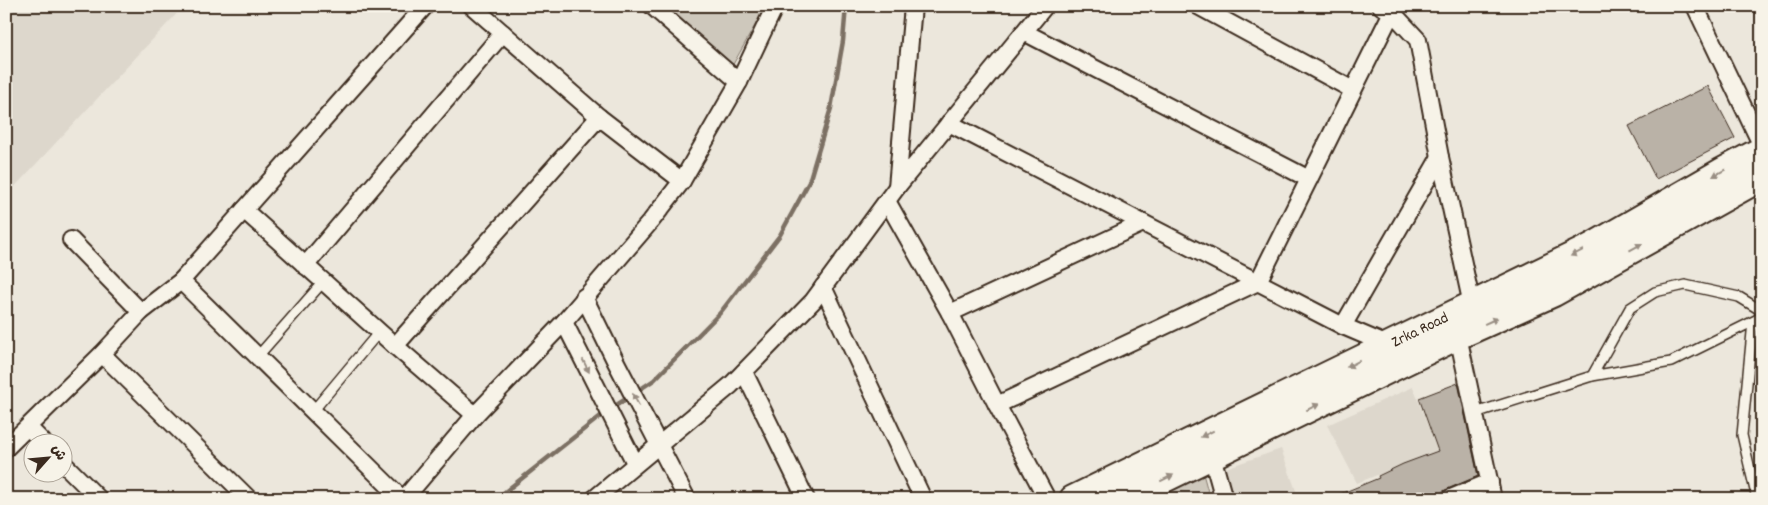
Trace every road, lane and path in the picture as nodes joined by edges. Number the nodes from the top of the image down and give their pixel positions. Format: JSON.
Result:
{"nodes":[{"id":1,"x":425,"y":6,"type":"edge"},
{"id":2,"x":472,"y":6,"type":"edge"},
{"id":3,"x":775,"y":6,"type":"edge"},
{"id":4,"x":913,"y":6,"type":"edge"},
{"id":5,"x":1045,"y":6,"type":"edge"},
{"id":6,"x":1198,"y":6,"type":"edge"},
{"id":7,"x":1695,"y":6,"type":"edge"},
{"id":8,"x":1386,"y":9,"type":"edge"},
{"id":9,"x":664,"y":10,"type":"edge"},
{"id":10,"x":1024,"y":32,"type":"junction"},
{"id":11,"x":503,"y":33,"type":"junction"},
{"id":12,"x":739,"y":82,"type":"junction"},
{"id":13,"x":1353,"y":90,"type":"junction"},
{"id":14,"x":599,"y":117,"type":"junction"},
{"id":15,"x":949,"y":123,"type":"junction"},
{"id":16,"x":1762,"y":146,"type":"edge"},
{"id":17,"x":1762,"y":150,"type":"edge"},
{"id":18,"x":1440,"y":157,"type":"junction"},
{"id":19,"x":1762,"y":177,"type":"edge"},
{"id":20,"x":1309,"y":179,"type":"junction"},
{"id":21,"x":682,"y":181,"type":"junction"},
{"id":22,"x":897,"y":187,"type":"junction"},
{"id":23,"x":887,"y":201,"type":"junction"},
{"id":24,"x":244,"y":210,"type":"junction"},
{"id":25,"x":1143,"y":222,"type":"junction"},
{"id":26,"x":71,"y":240,"type":"dead end"},
{"id":27,"x":305,"y":266,"type":"junction"},
{"id":28,"x":181,"y":281,"type":"junction"},
{"id":29,"x":323,"y":282,"type":"junction"},
{"id":30,"x":1258,"y":282,"type":"junction"},
{"id":31,"x":823,"y":287,"type":"junction"},
{"id":32,"x":584,"y":297,"type":"junction"},
{"id":33,"x":1472,"y":305,"type":"junction"},
{"id":34,"x":1762,"y":311,"type":"edge"},
{"id":35,"x":141,"y":312,"type":"junction"},
{"id":36,"x":950,"y":313,"type":"junction"},
{"id":37,"x":1762,"y":317,"type":"edge"},
{"id":38,"x":564,"y":322,"type":"junction"},
{"id":39,"x":1753,"y":322,"type":"junction"},
{"id":40,"x":1343,"y":326,"type":"junction"},
{"id":41,"x":379,"y":332,"type":"junction"},
{"id":42,"x":1458,"y":336,"type":"junction"},
{"id":43,"x":395,"y":346,"type":"junction"},
{"id":44,"x":1390,"y":346,"type":"junction"},
{"id":45,"x":102,"y":354,"type":"junction"},
{"id":46,"x":258,"y":356,"type":"junction"},
{"id":47,"x":744,"y":372,"type":"junction"},
{"id":48,"x":1592,"y":376,"type":"junction"},
{"id":49,"x":997,"y":405,"type":"junction"},
{"id":50,"x":313,"y":411,"type":"junction"},
{"id":51,"x":1474,"y":413,"type":"junction"},
{"id":52,"x":475,"y":415,"type":"junction"},
{"id":53,"x":28,"y":427,"type":"junction"},
{"id":54,"x":33,"y":432,"type":"edge"},
{"id":55,"x":659,"y":443,"type":"junction"},
{"id":56,"x":6,"y":448,"type":"edge"},
{"id":57,"x":1212,"y":456,"type":"junction"},
{"id":58,"x":635,"y":463,"type":"junction"},
{"id":59,"x":72,"y":472,"type":"edge"},
{"id":60,"x":1490,"y":482,"type":"junction"},
{"id":61,"x":1135,"y":496,"type":"edge"},
{"id":62,"x":100,"y":499,"type":"edge"},
{"id":63,"x":249,"y":499,"type":"edge"},
{"id":64,"x":403,"y":499,"type":"edge"},
{"id":65,"x":594,"y":499,"type":"edge"},
{"id":66,"x":687,"y":499,"type":"edge"},
{"id":67,"x":806,"y":499,"type":"edge"},
{"id":68,"x":923,"y":499,"type":"edge"},
{"id":69,"x":1047,"y":499,"type":"edge"},
{"id":70,"x":1073,"y":499,"type":"edge"},
{"id":71,"x":1224,"y":499,"type":"edge"},
{"id":72,"x":1449,"y":499,"type":"edge"},
{"id":73,"x":1493,"y":499,"type":"edge"},
{"id":74,"x":1757,"y":499,"type":"edge"}],
"edges":[{"from":1,"to":24,"type":"street"},
{"from":2,"to":11,"type":"street"},
{"from":3,"to":12,"type":"street"},
{"from":4,"to":22,"type":"street"},
{"from":5,"to":10,"type":"street"},
{"from":6,"to":13,"type":"street"},
{"from":7,"to":16,"type":"street"},
{"from":8,"to":13,"type":"street"},
{"from":8,"to":18,"type":"street"},
{"from":9,"to":12,"type":"street"},
{"from":10,"to":15,"type":"street"},
{"from":10,"to":20,"type":"street"},
{"from":11,"to":14,"type":"street"},
{"from":11,"to":27,"type":"street"},
{"from":12,"to":21,"type":"street"},
{"from":13,"to":20,"type":"street"},
{"from":14,"to":21,"type":"street"},
{"from":14,"to":43,"type":"street"},
{"from":15,"to":22,"type":"street"},
{"from":15,"to":25,"type":"street"},
{"from":17,"to":33,"type":"main road","name":"Zrka Road","one_way":true},
{"from":18,"to":33,"type":"street"},
{"from":18,"to":40,"type":"street"},
{"from":42,"to":19,"type":"main road","name":"Zrka Road","one_way":true},
{"from":20,"to":30,"type":"street"},
{"from":21,"to":32,"type":"street"},
{"from":22,"to":23,"type":"street"},
{"from":23,"to":31,"type":"street"},
{"from":23,"to":36,"type":"street"},
{"from":24,"to":27,"type":"street"},
{"from":24,"to":28,"type":"street"},
{"from":25,"to":30,"type":"street"},
{"from":25,"to":36,"type":"street"},
{"from":26,"to":35,"type":"street"},
{"from":27,"to":29,"type":"street"},
{"from":28,"to":35,"type":"street"},
{"from":28,"to":46,"type":"street"},
{"from":29,"to":41,"type":"street"},
{"from":29,"to":46,"type":"lane"},
{"from":30,"to":40,"type":"street"},
{"from":30,"to":49,"type":"street"},
{"from":31,"to":47,"type":"street"},
{"from":31,"to":68,"type":"street"},
{"from":32,"to":38,"type":"street"},
{"from":55,"to":32,"type":"street","one_way":true},
{"from":33,"to":44,"type":"main road","name":"Zrka Road"},
{"from":34,"to":48,"type":"lane"},
{"from":35,"to":45,"type":"street"},
{"from":36,"to":49,"type":"street"},
{"from":37,"to":39,"type":"lane"},
{"from":38,"to":52,"type":"street"},
{"from":38,"to":58,"type":"street","one_way":true},
{"from":39,"to":48,"type":"lane"},
{"from":39,"to":74,"type":"lane"},
{"from":40,"to":44,"type":"street"},
{"from":41,"to":43,"type":"street"},
{"from":41,"to":50,"type":"lane"},
{"from":42,"to":51,"type":"street"},
{"from":57,"to":42,"type":"main road","name":"Zrka Road","one_way":true},
{"from":43,"to":52,"type":"street"},
{"from":44,"to":70,"type":"main road","name":"Zrka Road","one_way":true},
{"from":45,"to":53,"type":"street"},
{"from":45,"to":63,"type":"street"},
{"from":46,"to":50,"type":"street"},
{"from":47,"to":55,"type":"street"},
{"from":47,"to":67,"type":"street"},
{"from":48,"to":51,"type":"lane"},
{"from":49,"to":69,"type":"street"},
{"from":50,"to":64,"type":"street"},
{"from":51,"to":60,"type":"street"},
{"from":52,"to":64,"type":"street"},
{"from":53,"to":54,"type":"street"},
{"from":53,"to":56,"type":"street"},
{"from":55,"to":58,"type":"street"},
{"from":55,"to":66,"type":"street"},
{"from":61,"to":57,"type":"main road","name":"Zrka Road","one_way":true},
{"from":57,"to":71,"type":"street"},
{"from":58,"to":65,"type":"street"},
{"from":59,"to":62,"type":"street"},
{"from":60,"to":72,"type":"street"},
{"from":60,"to":73,"type":"street"}]}
